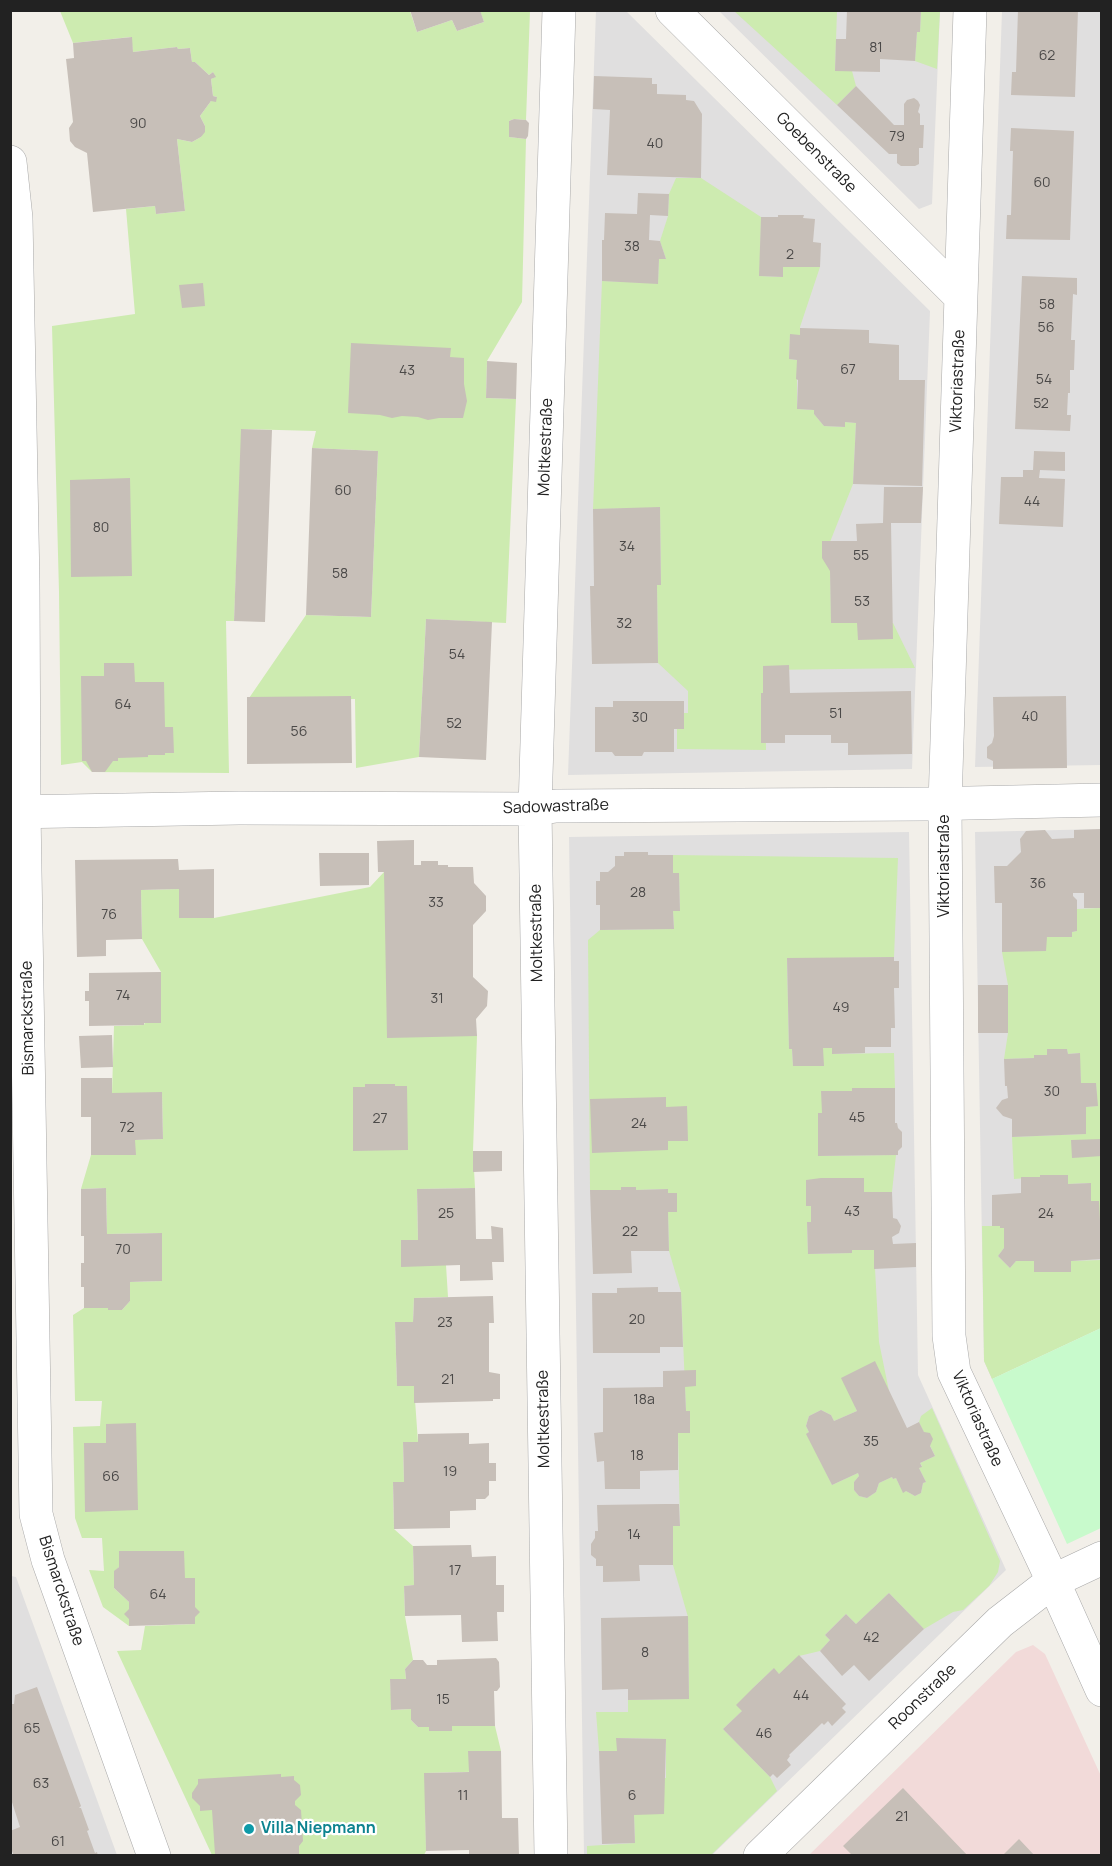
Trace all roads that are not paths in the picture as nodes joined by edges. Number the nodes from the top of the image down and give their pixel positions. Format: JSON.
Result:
{"nodes":[{"id":1,"x":559,"y":10,"type":"edge"},
{"id":2,"x":672,"y":10,"type":"edge"},
{"id":3,"x":970,"y":10,"type":"edge"},
{"id":4,"x":10,"y":162,"type":"edge"},
{"id":5,"x":960,"y":296,"type":"junction"},
{"id":6,"x":1101,"y":800,"type":"edge"},
{"id":7,"x":945,"y":804,"type":"junction"},
{"id":8,"x":535,"y":809,"type":"junction"},
{"id":9,"x":17,"y":812,"type":"edge"},
{"id":10,"x":23,"y":1467,"type":"edge"},
{"id":11,"x":1101,"y":1558,"type":"edge"},
{"id":12,"x":1053,"y":1581,"type":"junction"},
{"id":13,"x":1101,"y":1690,"type":"edge"},
{"id":14,"x":154,"y":1856,"type":"edge"},
{"id":15,"x":551,"y":1856,"type":"edge"},
{"id":16,"x":760,"y":1856,"type":"edge"}],
"edges":[{"from":1,"to":8,"type":"street","name":"Moltkestraße"},
{"from":2,"to":5,"type":"street","name":"Goebenstraße"},
{"from":3,"to":5,"type":"street","name":"Viktoriastraße"},
{"from":4,"to":9,"type":"street","name":"Bismarckstraße"},
{"from":5,"to":7,"type":"street","name":"Viktoriastraße"},
{"from":6,"to":7,"type":"street","name":"Sadowastraße"},
{"from":7,"to":8,"type":"street","name":"Sadowastraße"},
{"from":7,"to":12,"type":"street","name":"Viktoriastraße"},
{"from":8,"to":9,"type":"street","name":"Sadowastraße"},
{"from":8,"to":15,"type":"street","name":"Moltkestraße"},
{"from":9,"to":10,"type":"street","name":"Bismarckstraße"},
{"from":10,"to":14,"type":"street","name":"Bismarckstraße"},
{"from":11,"to":12,"type":"street","name":"Roonstraße"},
{"from":12,"to":13,"type":"street","name":"Viktoriastraße"},
{"from":12,"to":16,"type":"street","name":"Roonstraße"}]}
